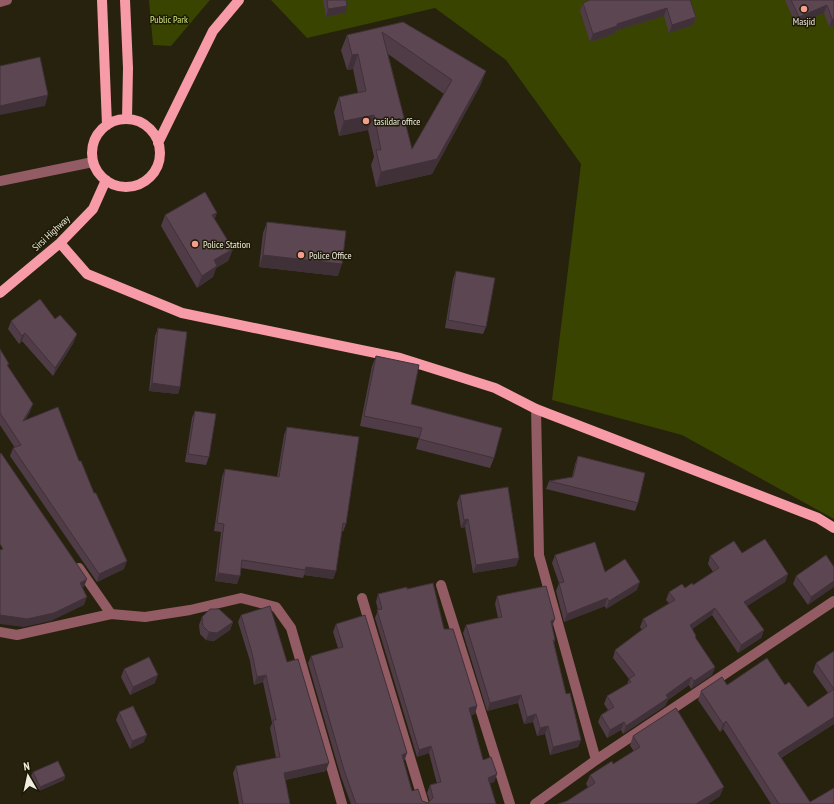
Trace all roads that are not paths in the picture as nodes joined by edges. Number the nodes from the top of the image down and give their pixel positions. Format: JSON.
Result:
{"nodes":[{"id":1,"x":7,"y":0,"type":"edge"},
{"id":2,"x":102,"y":0,"type":"edge"},
{"id":3,"x":125,"y":0,"type":"edge"},
{"id":4,"x":239,"y":0,"type":"edge"},
{"id":5,"x":0,"y":2,"type":"edge"},
{"id":6,"x":127,"y":119,"type":"junction"},
{"id":7,"x":107,"y":125,"type":"junction"},
{"id":8,"x":158,"y":143,"type":"junction"},
{"id":9,"x":93,"y":162,"type":"junction"},
{"id":10,"x":106,"y":180,"type":"junction"},
{"id":11,"x":0,"y":181,"type":"edge"},
{"id":12,"x":60,"y":243,"type":"junction"},
{"id":13,"x":0,"y":293,"type":"edge"},
{"id":14,"x":536,"y":409,"type":"junction"},
{"id":15,"x":834,"y":528,"type":"edge"},
{"id":16,"x":75,"y":563,"type":"edge"},
{"id":17,"x":441,"y":585,"type":"dead end"},
{"id":18,"x":362,"y":598,"type":"dead end"},
{"id":19,"x":834,"y":600,"type":"edge"},
{"id":20,"x":111,"y":614,"type":"junction"},
{"id":21,"x":0,"y":632,"type":"edge"},
{"id":22,"x":596,"y":760,"type":"junction"},
{"id":23,"x":342,"y":804,"type":"edge"},
{"id":24,"x":424,"y":804,"type":"edge"},
{"id":25,"x":510,"y":804,"type":"edge"},
{"id":26,"x":535,"y":804,"type":"edge"}],
"edges":[{"from":1,"to":5,"type":"street"},
{"from":2,"to":7,"type":"main road"},
{"from":3,"to":6,"type":"main road"},
{"from":4,"to":8,"type":"main road"},
{"from":6,"to":7,"type":"main road"},
{"from":6,"to":8,"type":"main road"},
{"from":7,"to":9,"type":"main road"},
{"from":8,"to":10,"type":"main road"},
{"from":9,"to":10,"type":"main road"},
{"from":9,"to":11,"type":"street"},
{"from":10,"to":12,"type":"main road","name":"Sirsi Highway"},
{"from":12,"to":13,"type":"main road","name":"Sirsi Highway"},
{"from":12,"to":14,"type":"main road"},
{"from":14,"to":15,"type":"main road"},
{"from":14,"to":22,"type":"street"},
{"from":16,"to":20,"type":"street"},
{"from":17,"to":25,"type":"street"},
{"from":18,"to":24,"type":"street"},
{"from":19,"to":22,"type":"street"},
{"from":20,"to":21,"type":"street"},
{"from":20,"to":23,"type":"street"},
{"from":22,"to":26,"type":"street"}]}
